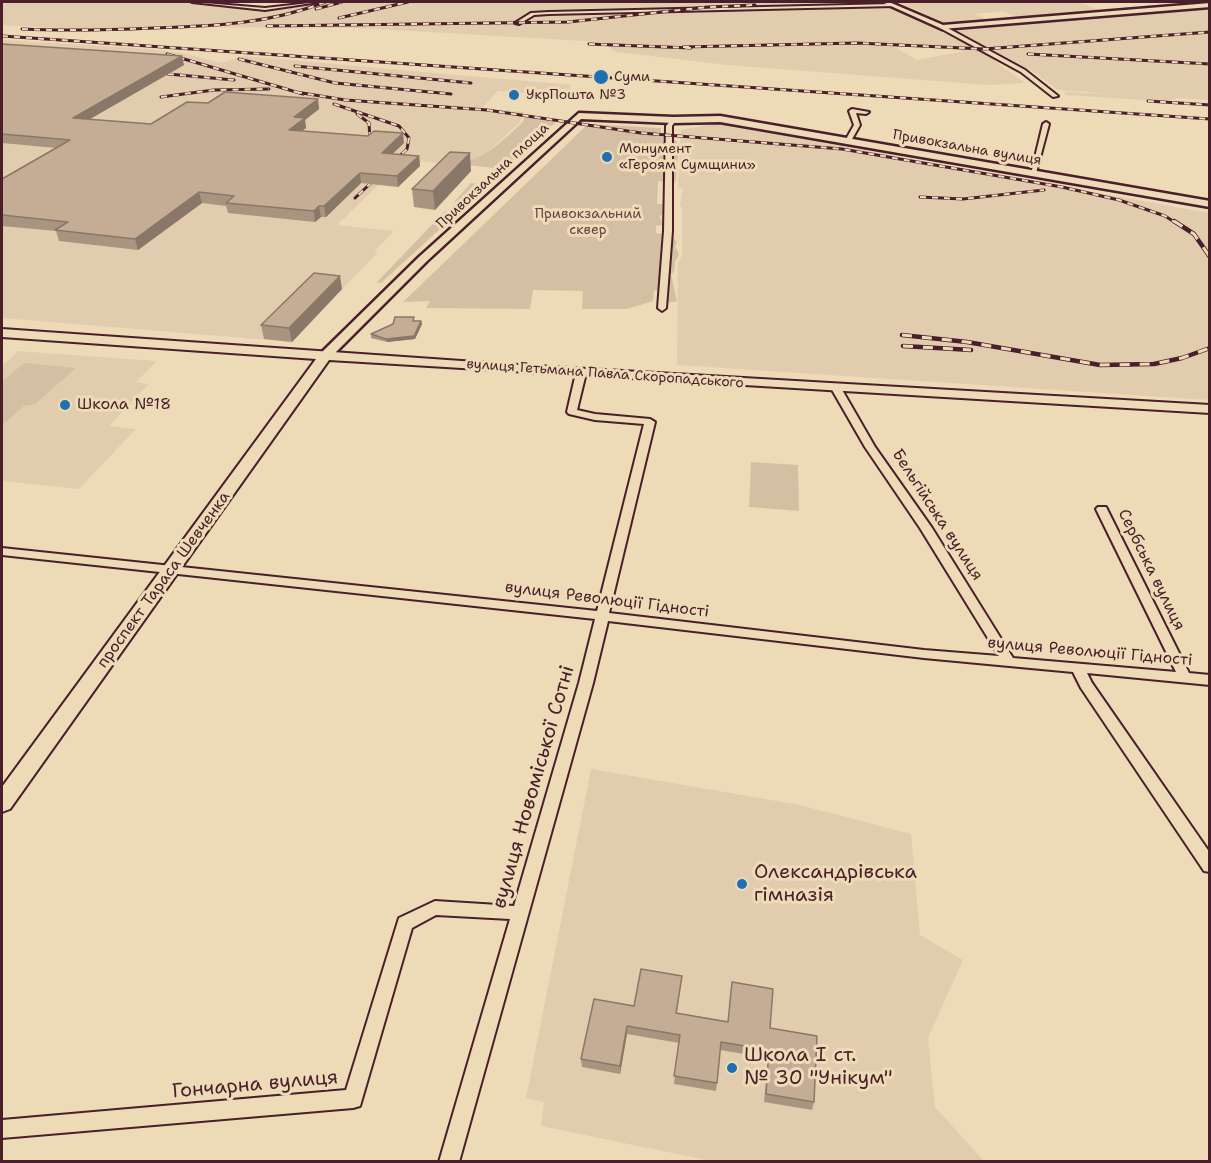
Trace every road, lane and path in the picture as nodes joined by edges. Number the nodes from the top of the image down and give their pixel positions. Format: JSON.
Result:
{"nodes":[{"id":1,"x":194,"y":2,"type":"edge"},
{"id":2,"x":316,"y":2,"type":"edge"},
{"id":3,"x":889,"y":3,"type":"edge"},
{"id":4,"x":1209,"y":5,"type":"edge"},
{"id":5,"x":517,"y":23,"type":"dead end"},
{"id":6,"x":942,"y":27,"type":"junction"},
{"id":7,"x":1055,"y":96,"type":"dead end"},
{"id":8,"x":866,"y":112,"type":"dead end"},
{"id":9,"x":673,"y":120,"type":"junction"},
{"id":10,"x":720,"y":120,"type":"joint"},
{"id":11,"x":1046,"y":124,"type":"dead end"},
{"id":12,"x":848,"y":141,"type":"junction"},
{"id":13,"x":1033,"y":172,"type":"junction"},
{"id":14,"x":1209,"y":204,"type":"edge"},
{"id":15,"x":662,"y":308,"type":"dead end"},
{"id":16,"x":2,"y":333,"type":"edge"},
{"id":17,"x":326,"y":356,"type":"junction"},
{"id":18,"x":581,"y":373,"type":"junction"},
{"id":19,"x":836,"y":388,"type":"junction"},
{"id":20,"x":1209,"y":409,"type":"edge"},
{"id":21,"x":1102,"y":509,"type":"dead end"},
{"id":22,"x":2,"y":551,"type":"edge"},
{"id":23,"x":173,"y":568,"type":"junction"},
{"id":24,"x":603,"y":616,"type":"junction"},
{"id":25,"x":1009,"y":662,"type":"junction"},
{"id":26,"x":1078,"y":668,"type":"junction"},
{"id":27,"x":1185,"y":678,"type":"junction"},
{"id":28,"x":1209,"y":680,"type":"edge"},
{"id":29,"x":2,"y":803,"type":"edge"},
{"id":30,"x":1209,"y":866,"type":"edge"},
{"id":31,"x":521,"y":913,"type":"junction"},
{"id":32,"x":2,"y":1129,"type":"edge"},
{"id":33,"x":449,"y":1161,"type":"edge"}],
"edges":[{"from":1,"to":2,"type":"street"},
{"from":3,"to":5,"type":"street"},
{"from":3,"to":6,"type":"main road"},
{"from":4,"to":6,"type":"main road"},
{"from":6,"to":7,"type":"street"},
{"from":8,"to":12,"type":"street"},
{"from":9,"to":10,"type":"main road","name":"Привокзальна площа"},
{"from":9,"to":15,"type":"street"},
{"from":9,"to":17,"type":"main road","name":"Привокзальна площа"},
{"from":10,"to":12,"type":"main road","name":"Привокзальна вулиця"},
{"from":11,"to":13,"type":"street"},
{"from":12,"to":13,"type":"main road","name":"Привокзальна вулиця"},
{"from":13,"to":14,"type":"main road","name":"Привокзальна вулиця"},
{"from":16,"to":17,"type":"main road","name":"вулиця Гетьмана Павла Скоропадського"},
{"from":17,"to":18,"type":"main road","name":"вулиця Гетьмана Павла Скоропадського"},
{"from":17,"to":23,"type":"main road","name":"проспект Тараса Шевченка"},
{"from":18,"to":19,"type":"main road","name":"вулиця Гетьмана Павла Скоропадського"},
{"from":18,"to":24,"type":"street","name":"вулиця Новоміської Сотні"},
{"from":19,"to":20,"type":"main road","name":"вулиця Гетьмана Павла Скоропадського"},
{"from":19,"to":25,"type":"street","name":"Бельгійська вулиця"},
{"from":21,"to":27,"type":"street","name":"Сербська вулиця"},
{"from":22,"to":23,"type":"street","name":"вулиця Революції Гідності"},
{"from":23,"to":24,"type":"street","name":"вулиця Революції Гідності"},
{"from":23,"to":29,"type":"main road","name":"проспект Тараса Шевченка"},
{"from":24,"to":25,"type":"street","name":"вулиця Революції Гідності"},
{"from":24,"to":31,"type":"street","name":"вулиця Новоміської Сотні"},
{"from":25,"to":26,"type":"street","name":"вулиця Революції Гідності"},
{"from":26,"to":27,"type":"street","name":"вулиця Революції Гідності"},
{"from":26,"to":30,"type":"street"},
{"from":27,"to":28,"type":"street","name":"вулиця Революції Гідності"},
{"from":31,"to":32,"type":"street","name":"Гончарна вулиця"},
{"from":31,"to":33,"type":"street","name":"вулиця Новоміської Сотні"}]}
